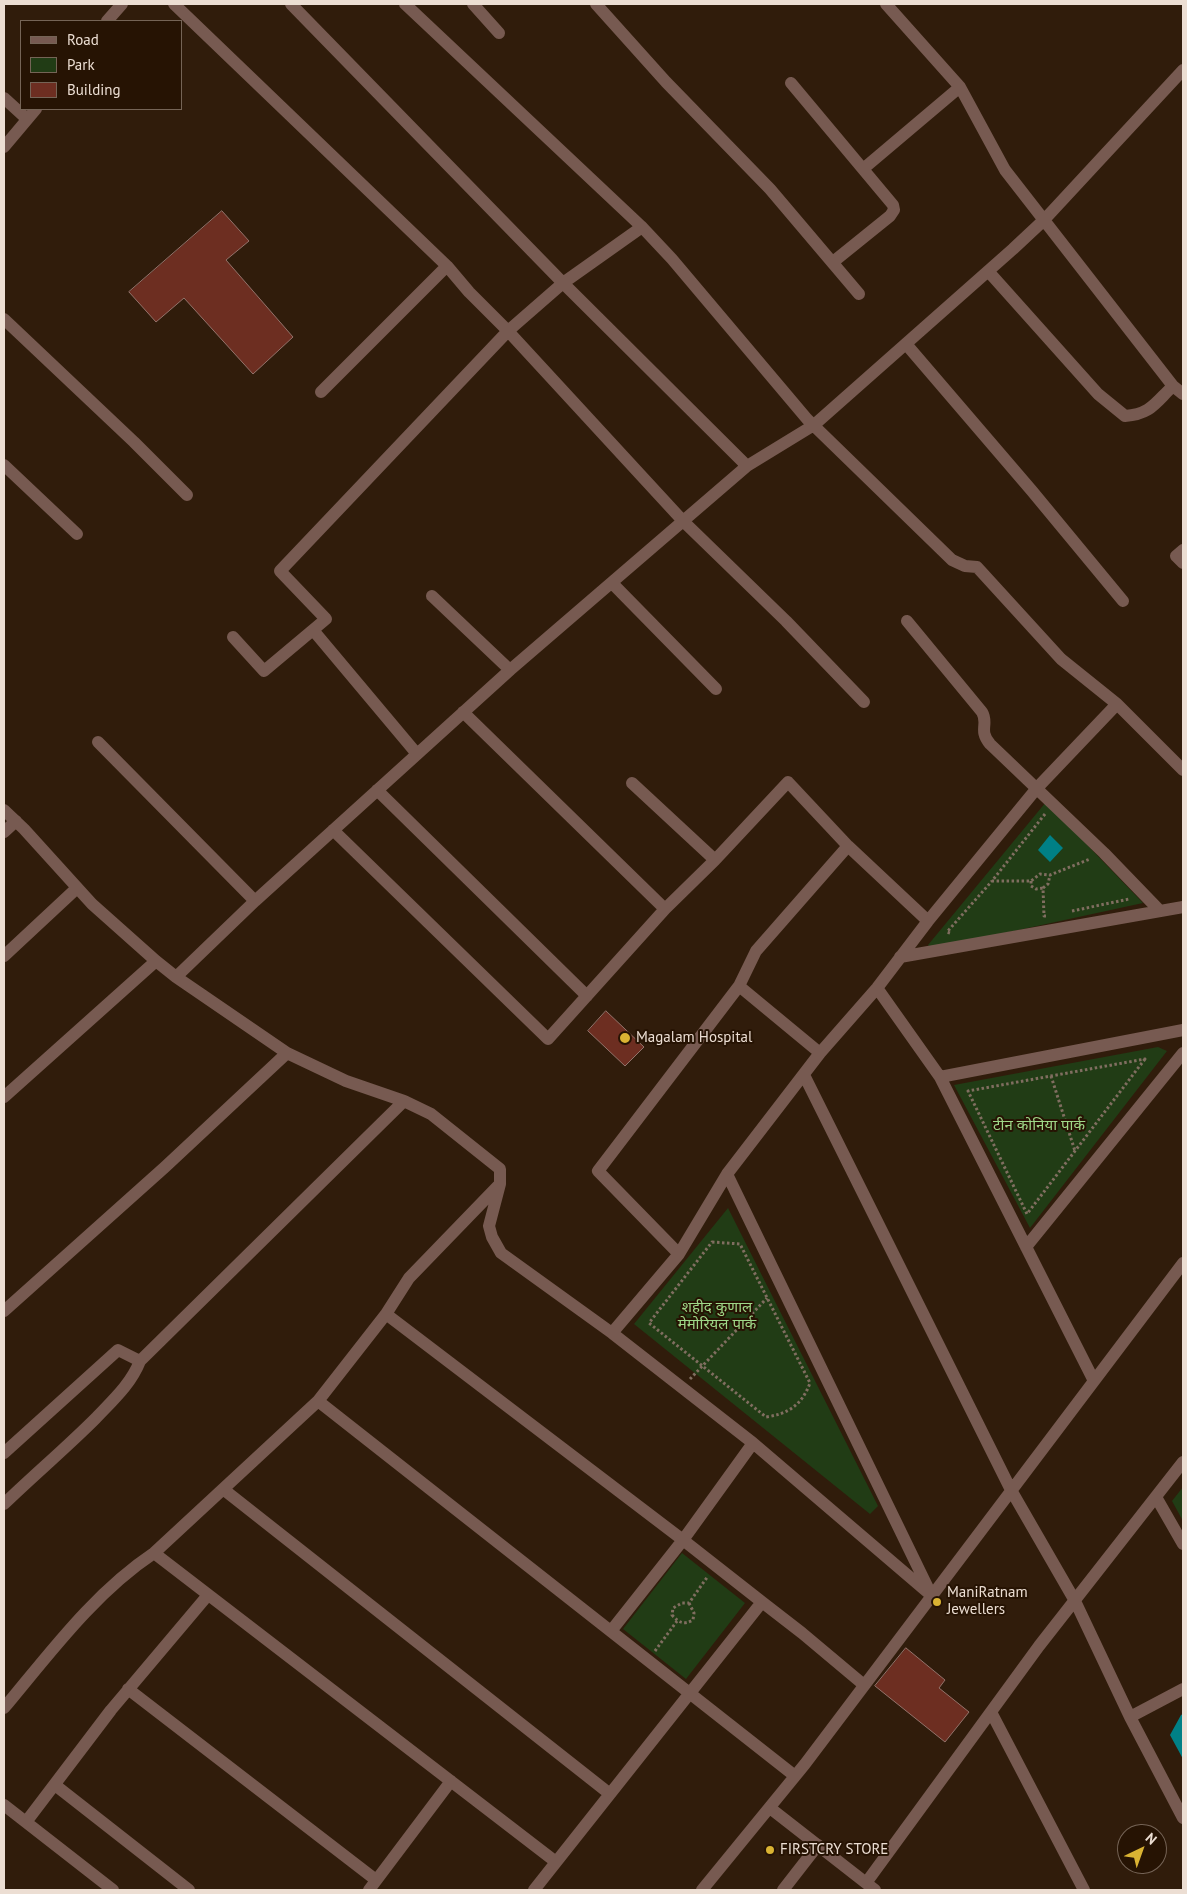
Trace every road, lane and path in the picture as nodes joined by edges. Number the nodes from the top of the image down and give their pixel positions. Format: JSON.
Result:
{"nodes":[{"id":1,"x":122,"y":4,"type":"edge"},
{"id":2,"x":174,"y":4,"type":"edge"},
{"id":3,"x":291,"y":4,"type":"edge"},
{"id":4,"x":405,"y":4,"type":"edge"},
{"id":5,"x":473,"y":4,"type":"edge"},
{"id":6,"x":596,"y":4,"type":"edge"},
{"id":7,"x":886,"y":4,"type":"edge"},
{"id":8,"x":108,"y":20,"type":"edge"},
{"id":9,"x":500,"y":32,"type":"dead end"},
{"id":10,"x":1183,"y":71,"type":"edge"},
{"id":11,"x":791,"y":83,"type":"dead end"},
{"id":12,"x":960,"y":87,"type":"junction"},
{"id":13,"x":4,"y":98,"type":"edge"},
{"id":14,"x":35,"y":110,"type":"edge"},
{"id":15,"x":27,"y":119,"type":"junction"},
{"id":16,"x":4,"y":147,"type":"edge"},
{"id":17,"x":863,"y":169,"type":"junction"},
{"id":18,"x":1044,"y":220,"type":"junction"},
{"id":19,"x":642,"y":227,"type":"junction"},
{"id":20,"x":833,"y":262,"type":"junction"},
{"id":21,"x":447,"y":266,"type":"junction"},
{"id":22,"x":988,"y":271,"type":"junction"},
{"id":23,"x":563,"y":283,"type":"junction"},
{"id":24,"x":859,"y":294,"type":"dead end"},
{"id":25,"x":4,"y":319,"type":"edge"},
{"id":26,"x":508,"y":331,"type":"junction"},
{"id":27,"x":906,"y":344,"type":"junction"},
{"id":28,"x":1178,"y":390,"type":"edge"},
{"id":29,"x":321,"y":392,"type":"dead end"},
{"id":30,"x":814,"y":425,"type":"junction"},
{"id":31,"x":4,"y":465,"type":"edge"},
{"id":32,"x":747,"y":466,"type":"junction"},
{"id":33,"x":187,"y":495,"type":"dead end"},
{"id":34,"x":684,"y":521,"type":"junction"},
{"id":35,"x":77,"y":534,"type":"dead end"},
{"id":36,"x":1183,"y":550,"type":"edge"},
{"id":37,"x":1183,"y":563,"type":"edge"},
{"id":38,"x":612,"y":582,"type":"junction"},
{"id":39,"x":432,"y":596,"type":"dead end"},
{"id":40,"x":1123,"y":601,"type":"dead end"},
{"id":41,"x":907,"y":622,"type":"dead end"},
{"id":42,"x":314,"y":630,"type":"junction"},
{"id":43,"x":233,"y":638,"type":"dead end"},
{"id":44,"x":510,"y":670,"type":"junction"},
{"id":45,"x":716,"y":689,"type":"dead end"},
{"id":46,"x":864,"y":702,"type":"dead end"},
{"id":47,"x":1117,"y":704,"type":"junction"},
{"id":48,"x":463,"y":712,"type":"junction"},
{"id":49,"x":98,"y":742,"type":"dead end"},
{"id":50,"x":417,"y":754,"type":"junction"},
{"id":51,"x":1183,"y":770,"type":"edge"},
{"id":52,"x":632,"y":783,"type":"dead end"},
{"id":53,"x":1037,"y":788,"type":"junction"},
{"id":54,"x":377,"y":790,"type":"junction"},
{"id":55,"x":4,"y":810,"type":"edge"},
{"id":56,"x":1053,"y":819,"type":"dead end"},
{"id":57,"x":16,"y":821,"type":"junction"},
{"id":58,"x":333,"y":830,"type":"junction"},
{"id":59,"x":4,"y":832,"type":"edge"},
{"id":60,"x":848,"y":846,"type":"junction"},
{"id":61,"x":1083,"y":852,"type":"dead end"},
{"id":62,"x":1104,"y":853,"type":"junction"},
{"id":63,"x":1090,"y":859,"type":"junction"},
{"id":64,"x":716,"y":860,"type":"junction"},
{"id":65,"x":1096,"y":866,"type":"dead end"},
{"id":66,"x":1050,"y":875,"type":"junction"},
{"id":67,"x":992,"y":881,"type":"junction"},
{"id":68,"x":1031,"y":881,"type":"junction"},
{"id":69,"x":77,"y":888,"type":"junction"},
{"id":70,"x":1042,"y":888,"type":"junction"},
{"id":71,"x":1122,"y":892,"type":"dead end"},
{"id":72,"x":255,"y":901,"type":"junction"},
{"id":73,"x":1183,"y":907,"type":"edge"},
{"id":74,"x":665,"y":909,"type":"junction"},
{"id":75,"x":1063,"y":912,"type":"dead end"},
{"id":76,"x":1160,"y":912,"type":"junction"},
{"id":77,"x":1053,"y":914,"type":"dead end"},
{"id":78,"x":928,"y":921,"type":"junction"},
{"id":79,"x":958,"y":932,"type":"dead end"},
{"id":80,"x":4,"y":956,"type":"edge"},
{"id":81,"x":900,"y":958,"type":"junction"},
{"id":82,"x":156,"y":961,"type":"junction"},
{"id":83,"x":176,"y":976,"type":"junction"},
{"id":84,"x":739,"y":986,"type":"junction"},
{"id":85,"x":877,"y":988,"type":"junction"},
{"id":86,"x":587,"y":996,"type":"junction"},
{"id":87,"x":1183,"y":1030,"type":"edge"},
{"id":88,"x":1183,"y":1052,"type":"edge"},
{"id":89,"x":287,"y":1053,"type":"junction"},
{"id":90,"x":820,"y":1054,"type":"junction"},
{"id":91,"x":804,"y":1075,"type":"junction"},
{"id":92,"x":1051,"y":1076,"type":"junction"},
{"id":93,"x":940,"y":1077,"type":"junction"},
{"id":94,"x":4,"y":1097,"type":"edge"},
{"id":95,"x":404,"y":1101,"type":"junction"},
{"id":96,"x":1075,"y":1151,"type":"junction"},
{"id":97,"x":728,"y":1174,"type":"junction"},
{"id":98,"x":500,"y":1184,"type":"junction"},
{"id":99,"x":1026,"y":1247,"type":"junction"},
{"id":100,"x":679,"y":1254,"type":"junction"},
{"id":101,"x":1183,"y":1264,"type":"edge"},
{"id":102,"x":767,"y":1298,"type":"junction"},
{"id":103,"x":4,"y":1312,"type":"edge"},
{"id":104,"x":386,"y":1314,"type":"junction"},
{"id":105,"x":612,"y":1333,"type":"junction"},
{"id":106,"x":140,"y":1361,"type":"junction"},
{"id":107,"x":701,"y":1366,"type":"junction"},
{"id":108,"x":1094,"y":1381,"type":"junction"},
{"id":109,"x":682,"y":1388,"type":"junction"},
{"id":110,"x":318,"y":1401,"type":"junction"},
{"id":111,"x":753,"y":1443,"type":"junction"},
{"id":112,"x":4,"y":1454,"type":"edge"},
{"id":113,"x":1183,"y":1462,"type":"edge"},
{"id":114,"x":223,"y":1490,"type":"junction"},
{"id":115,"x":1012,"y":1490,"type":"junction"},
{"id":116,"x":1156,"y":1497,"type":"junction"},
{"id":117,"x":4,"y":1504,"type":"edge"},
{"id":118,"x":683,"y":1540,"type":"junction"},
{"id":119,"x":1183,"y":1544,"type":"edge"},
{"id":120,"x":154,"y":1553,"type":"junction"},
{"id":121,"x":716,"y":1566,"type":"junction"},
{"id":122,"x":208,"y":1595,"type":"junction"},
{"id":123,"x":932,"y":1596,"type":"junction"},
{"id":124,"x":1075,"y":1601,"type":"junction"},
{"id":125,"x":762,"y":1602,"type":"junction"},
{"id":126,"x":689,"y":1603,"type":"junction"},
{"id":127,"x":677,"y":1621,"type":"junction"},
{"id":128,"x":611,"y":1631,"type":"junction"},
{"id":129,"x":648,"y":1660,"type":"junction"},
{"id":130,"x":864,"y":1685,"type":"junction"},
{"id":131,"x":128,"y":1689,"type":"junction"},
{"id":132,"x":1183,"y":1690,"type":"edge"},
{"id":133,"x":689,"y":1694,"type":"junction"},
{"id":134,"x":4,"y":1708,"type":"edge"},
{"id":135,"x":991,"y":1712,"type":"junction"},
{"id":136,"x":1130,"y":1717,"type":"junction"},
{"id":137,"x":795,"y":1776,"type":"junction"},
{"id":138,"x":451,"y":1781,"type":"junction"},
{"id":139,"x":54,"y":1785,"type":"junction"},
{"id":140,"x":610,"y":1794,"type":"junction"},
{"id":141,"x":4,"y":1805,"type":"edge"},
{"id":142,"x":770,"y":1808,"type":"junction"},
{"id":143,"x":1183,"y":1818,"type":"edge"},
{"id":144,"x":26,"y":1822,"type":"junction"},
{"id":145,"x":818,"y":1845,"type":"junction"},
{"id":146,"x":556,"y":1862,"type":"junction"},
{"id":147,"x":372,"y":1885,"type":"edge"},
{"id":148,"x":871,"y":1887,"type":"edge"},
{"id":149,"x":113,"y":1890,"type":"edge"},
{"id":150,"x":189,"y":1890,"type":"edge"},
{"id":151,"x":534,"y":1890,"type":"edge"},
{"id":152,"x":702,"y":1890,"type":"edge"},
{"id":153,"x":783,"y":1890,"type":"edge"},
{"id":154,"x":1084,"y":1890,"type":"edge"}],
"edges":[{"from":1,"to":8,"type":"street"},
{"from":2,"to":21,"type":"street"},
{"from":3,"to":23,"type":"street"},
{"from":4,"to":19,"type":"street"},
{"from":5,"to":9,"type":"street"},
{"from":6,"to":20,"type":"street"},
{"from":7,"to":12,"type":"street"},
{"from":10,"to":18,"type":"street"},
{"from":11,"to":17,"type":"street"},
{"from":12,"to":17,"type":"street"},
{"from":12,"to":18,"type":"street"},
{"from":13,"to":15,"type":"street"},
{"from":14,"to":15,"type":"street"},
{"from":15,"to":16,"type":"street"},
{"from":17,"to":20,"type":"street"},
{"from":18,"to":22,"type":"street"},
{"from":18,"to":28,"type":"street"},
{"from":19,"to":23,"type":"street"},
{"from":19,"to":30,"type":"street"},
{"from":20,"to":24,"type":"street"},
{"from":21,"to":26,"type":"street"},
{"from":21,"to":29,"type":"street"},
{"from":22,"to":27,"type":"street"},
{"from":22,"to":28,"type":"street"},
{"from":23,"to":26,"type":"street"},
{"from":23,"to":32,"type":"street"},
{"from":25,"to":33,"type":"street"},
{"from":26,"to":34,"type":"street"},
{"from":26,"to":42,"type":"street"},
{"from":27,"to":30,"type":"street"},
{"from":27,"to":40,"type":"street"},
{"from":30,"to":32,"type":"street"},
{"from":30,"to":47,"type":"street"},
{"from":31,"to":35,"type":"street"},
{"from":32,"to":34,"type":"street"},
{"from":34,"to":38,"type":"street"},
{"from":34,"to":46,"type":"street"},
{"from":36,"to":37,"type":"street"},
{"from":38,"to":44,"type":"street"},
{"from":38,"to":45,"type":"street"},
{"from":39,"to":44,"type":"street"},
{"from":41,"to":53,"type":"street"},
{"from":42,"to":43,"type":"street"},
{"from":42,"to":50,"type":"street"},
{"from":44,"to":48,"type":"street"},
{"from":47,"to":51,"type":"street"},
{"from":47,"to":53,"type":"street"},
{"from":48,"to":50,"type":"street"},
{"from":48,"to":74,"type":"street"},
{"from":49,"to":72,"type":"street"},
{"from":50,"to":54,"type":"street"},
{"from":52,"to":64,"type":"street"},
{"from":53,"to":62,"type":"street"},
{"from":53,"to":78,"type":"street"},
{"from":54,"to":58,"type":"street"},
{"from":54,"to":86,"type":"street"},
{"from":55,"to":57,"type":"street"},
{"from":56,"to":67,"type":"path"},
{"from":57,"to":59,"type":"street"},
{"from":57,"to":69,"type":"street"},
{"from":58,"to":72,"type":"street"},
{"from":58,"to":86,"type":"street"},
{"from":60,"to":64,"type":"street"},
{"from":60,"to":78,"type":"street"},
{"from":60,"to":84,"type":"street"},
{"from":61,"to":63,"type":"path"},
{"from":62,"to":63,"type":"path"},
{"from":62,"to":76,"type":"street"},
{"from":63,"to":65,"type":"path"},
{"from":63,"to":66,"type":"path"},
{"from":64,"to":74,"type":"street"},
{"from":66,"to":68,"type":"path"},
{"from":66,"to":70,"type":"path"},
{"from":67,"to":68,"type":"path"},
{"from":67,"to":79,"type":"path"},
{"from":68,"to":70,"type":"path"},
{"from":69,"to":80,"type":"street"},
{"from":69,"to":82,"type":"street"},
{"from":70,"to":77,"type":"path"},
{"from":71,"to":75,"type":"path"},
{"from":72,"to":83,"type":"street"},
{"from":73,"to":76,"type":"street"},
{"from":74,"to":86,"type":"street"},
{"from":76,"to":81,"type":"street"},
{"from":78,"to":81,"type":"street"},
{"from":81,"to":85,"type":"street"},
{"from":82,"to":83,"type":"street"},
{"from":82,"to":94,"type":"street"},
{"from":83,"to":89,"type":"street"},
{"from":84,"to":90,"type":"street"},
{"from":84,"to":100,"type":"street"},
{"from":85,"to":90,"type":"street"},
{"from":85,"to":93,"type":"street"},
{"from":87,"to":93,"type":"street"},
{"from":88,"to":99,"type":"street"},
{"from":89,"to":95,"type":"street"},
{"from":89,"to":103,"type":"street"},
{"from":90,"to":91,"type":"street"},
{"from":91,"to":97,"type":"street"},
{"from":91,"to":115,"type":"street"},
{"from":92,"to":96,"type":"path"},
{"from":92,"to":96,"type":"path"},
{"from":92,"to":96,"type":"path"},
{"from":93,"to":99,"type":"street"},
{"from":95,"to":98,"type":"street"},
{"from":95,"to":106,"type":"street"},
{"from":97,"to":100,"type":"street"},
{"from":97,"to":123,"type":"street"},
{"from":98,"to":104,"type":"street"},
{"from":98,"to":105,"type":"street"},
{"from":99,"to":108,"type":"street"},
{"from":100,"to":105,"type":"street"},
{"from":101,"to":108,"type":"street"},
{"from":102,"to":107,"type":"path"},
{"from":102,"to":107,"type":"path"},
{"from":102,"to":107,"type":"path"},
{"from":104,"to":110,"type":"street"},
{"from":104,"to":118,"type":"street"},
{"from":105,"to":109,"type":"street"},
{"from":106,"to":112,"type":"street"},
{"from":106,"to":117,"type":"street"},
{"from":107,"to":109,"type":"path"},
{"from":108,"to":115,"type":"street"},
{"from":109,"to":111,"type":"street"},
{"from":110,"to":114,"type":"street"},
{"from":110,"to":128,"type":"street"},
{"from":111,"to":118,"type":"street"},
{"from":111,"to":123,"type":"street"},
{"from":113,"to":116,"type":"street"},
{"from":114,"to":120,"type":"street"},
{"from":114,"to":140,"type":"street"},
{"from":115,"to":123,"type":"street"},
{"from":115,"to":124,"type":"street"},
{"from":116,"to":119,"type":"street"},
{"from":116,"to":124,"type":"street"},
{"from":118,"to":121,"type":"street"},
{"from":118,"to":128,"type":"street"},
{"from":120,"to":122,"type":"street"},
{"from":120,"to":134,"type":"street"},
{"from":121,"to":125,"type":"street"},
{"from":121,"to":126,"type":"path"},
{"from":122,"to":131,"type":"street"},
{"from":122,"to":138,"type":"street"},
{"from":123,"to":130,"type":"street"},
{"from":124,"to":135,"type":"street"},
{"from":124,"to":136,"type":"street"},
{"from":125,"to":130,"type":"street"},
{"from":125,"to":133,"type":"street"},
{"from":126,"to":127,"type":"path"},
{"from":126,"to":127,"type":"path"},
{"from":127,"to":129,"type":"path"},
{"from":128,"to":129,"type":"street"},
{"from":129,"to":133,"type":"street"},
{"from":130,"to":137,"type":"street"},
{"from":131,"to":139,"type":"street"},
{"from":131,"to":147,"type":"street"},
{"from":132,"to":136,"type":"street"},
{"from":133,"to":137,"type":"street"},
{"from":133,"to":140,"type":"street"},
{"from":135,"to":148,"type":"street"},
{"from":135,"to":154,"type":"street"},
{"from":136,"to":143,"type":"street"},
{"from":137,"to":142,"type":"street"},
{"from":138,"to":146,"type":"street"},
{"from":138,"to":147,"type":"street"},
{"from":139,"to":144,"type":"street"},
{"from":139,"to":150,"type":"street"},
{"from":140,"to":146,"type":"street"},
{"from":141,"to":144,"type":"street"},
{"from":142,"to":145,"type":"street"},
{"from":142,"to":152,"type":"street"},
{"from":144,"to":149,"type":"street"},
{"from":145,"to":148,"type":"street"},
{"from":145,"to":153,"type":"street"},
{"from":146,"to":151,"type":"street"}]}
